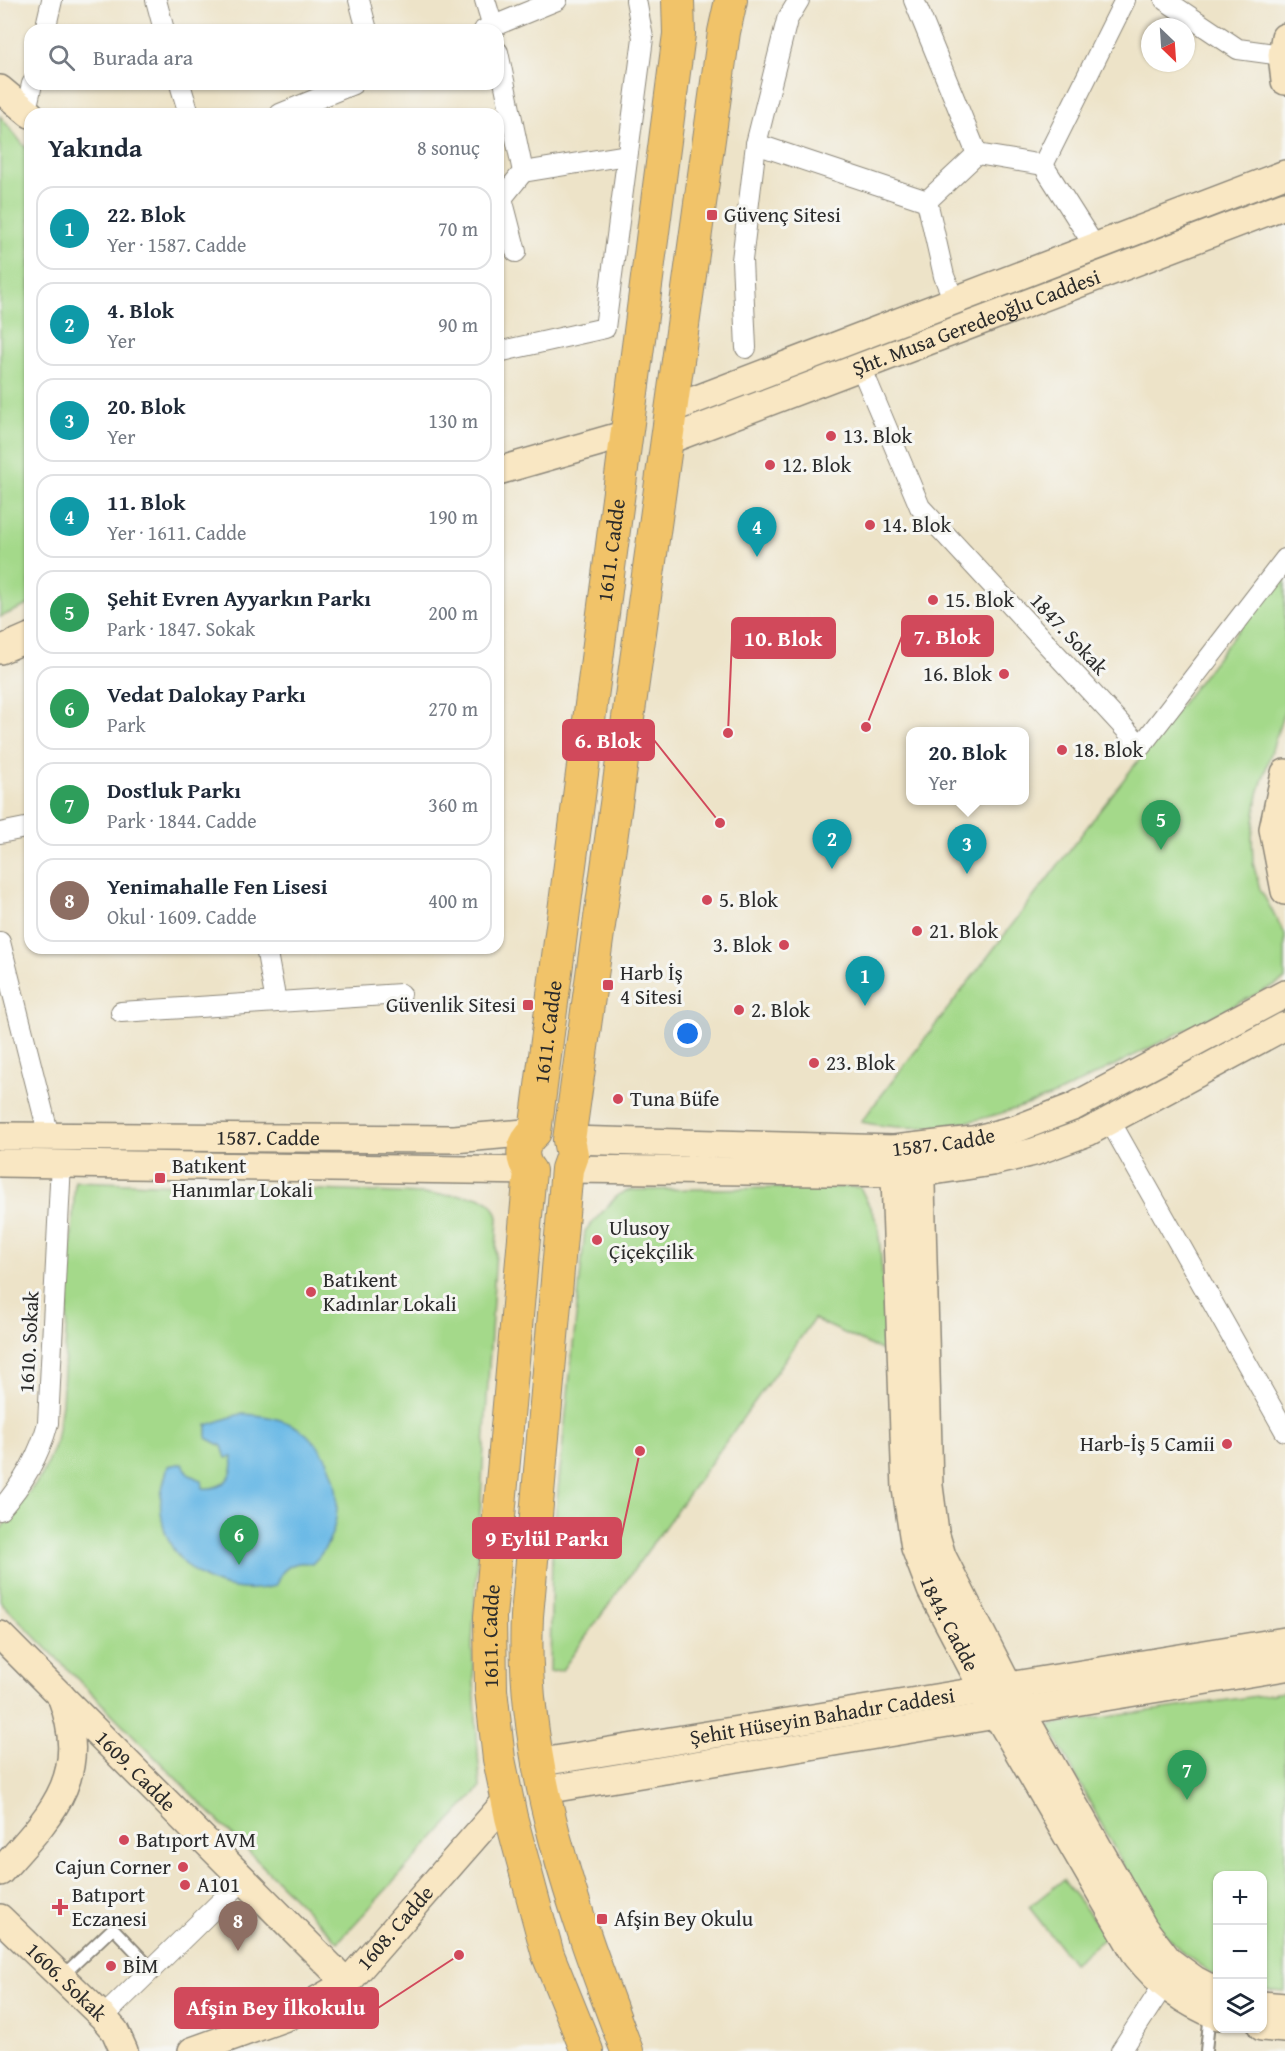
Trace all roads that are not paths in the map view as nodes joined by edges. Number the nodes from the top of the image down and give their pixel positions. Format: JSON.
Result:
{"nodes":[{"id":1,"x":52,"y":0,"type":"edge"},
{"id":2,"x":156,"y":0,"type":"edge"},
{"id":3,"x":359,"y":0,"type":"edge"},
{"id":4,"x":485,"y":0,"type":"edge"},
{"id":5,"x":557,"y":0,"type":"edge"},
{"id":6,"x":636,"y":0,"type":"edge"},
{"id":7,"x":678,"y":0,"type":"edge"},
{"id":8,"x":732,"y":0,"type":"edge"},
{"id":9,"x":799,"y":0,"type":"edge"},
{"id":10,"x":914,"y":0,"type":"edge"},
{"id":11,"x":1125,"y":0,"type":"edge"},
{"id":12,"x":1166,"y":0,"type":"edge"},
{"id":13,"x":46,"y":24,"type":"edge"},
{"id":14,"x":162,"y":24,"type":"edge"},
{"id":15,"x":365,"y":24,"type":"edge"},
{"id":16,"x":489,"y":24,"type":"edge"},
{"id":17,"x":502,"y":24,"type":"edge"},
{"id":18,"x":1284,"y":58,"type":"edge"},
{"id":19,"x":504,"y":81,"type":"edge"},
{"id":20,"x":0,"y":89,"type":"edge"},
{"id":21,"x":182,"y":90,"type":"edge"},
{"id":22,"x":338,"y":90,"type":"edge"},
{"id":23,"x":29,"y":102,"type":"edge"},
{"id":24,"x":187,"y":108,"type":"edge"},
{"id":25,"x":295,"y":108,"type":"edge"},
{"id":26,"x":756,"y":144,"type":"junction"},
{"id":27,"x":977,"y":154,"type":"junction"},
{"id":28,"x":627,"y":155,"type":"junction"},
{"id":29,"x":1043,"y":165,"type":"junction"},
{"id":30,"x":523,"y":172,"type":"junction"},
{"id":31,"x":1285,"y":174,"type":"edge"},
{"id":32,"x":504,"y":196,"type":"edge"},
{"id":33,"x":927,"y":201,"type":"junction"},
{"id":34,"x":1285,"y":205,"type":"edge"},
{"id":35,"x":504,"y":206,"type":"edge"},
{"id":36,"x":1095,"y":247,"type":"junction"},
{"id":37,"x":516,"y":252,"type":"dead end"},
{"id":38,"x":954,"y":301,"type":"junction"},
{"id":39,"x":746,"y":348,"type":"dead end"},
{"id":40,"x":504,"y":350,"type":"edge"},
{"id":41,"x":861,"y":367,"type":"junction"},
{"id":42,"x":671,"y":409,"type":"junction"},
{"id":43,"x":627,"y":434,"type":"junction"},
{"id":44,"x":666,"y":441,"type":"junction"},
{"id":45,"x":504,"y":469,"type":"edge"},
{"id":46,"x":1285,"y":559,"type":"edge"},
{"id":47,"x":24,"y":640,"type":"edge"},
{"id":48,"x":0,"y":650,"type":"edge"},
{"id":49,"x":1285,"y":773,"type":"edge"},
{"id":50,"x":24,"y":828,"type":"edge"},
{"id":51,"x":0,"y":833,"type":"edge"},
{"id":52,"x":1285,"y":891,"type":"edge"},
{"id":53,"x":0,"y":942,"type":"edge"},
{"id":54,"x":267,"y":954,"type":"edge"},
{"id":55,"x":401,"y":994,"type":"dead end"},
{"id":56,"x":1285,"y":994,"type":"edge"},
{"id":57,"x":276,"y":1002,"type":"junction"},
{"id":58,"x":121,"y":1012,"type":"dead end"},
{"id":59,"x":1285,"y":1026,"type":"edge"},
{"id":60,"x":1110,"y":1121,"type":"junction"},
{"id":61,"x":535,"y":1132,"type":"junction"},
{"id":62,"x":0,"y":1136,"type":"edge"},
{"id":63,"x":49,"y":1136,"type":"junction"},
{"id":64,"x":568,"y":1155,"type":"junction"},
{"id":65,"x":907,"y":1161,"type":"junction"},
{"id":66,"x":0,"y":1163,"type":"edge"},
{"id":67,"x":61,"y":1163,"type":"junction"},
{"id":68,"x":530,"y":1171,"type":"junction"},
{"id":69,"x":1285,"y":1431,"type":"edge"},
{"id":70,"x":0,"y":1510,"type":"edge"},
{"id":71,"x":0,"y":1635,"type":"edge"},
{"id":72,"x":1285,"y":1641,"type":"edge"},
{"id":73,"x":1285,"y":1667,"type":"edge"},
{"id":74,"x":996,"y":1688,"type":"junction"},
{"id":75,"x":59,"y":1692,"type":"junction"},
{"id":76,"x":1009,"y":1713,"type":"junction"},
{"id":77,"x":540,"y":1777,"type":"junction"},
{"id":78,"x":507,"y":1800,"type":"junction"},
{"id":79,"x":0,"y":1872,"type":"edge"},
{"id":80,"x":244,"y":1879,"type":"junction"},
{"id":81,"x":0,"y":1918,"type":"edge"},
{"id":82,"x":152,"y":1969,"type":"junction"},
{"id":83,"x":61,"y":1977,"type":"junction"},
{"id":84,"x":347,"y":1983,"type":"junction"},
{"id":85,"x":1163,"y":1986,"type":"junction"},
{"id":86,"x":1213,"y":2004,"type":"edge"},
{"id":87,"x":1267,"y":2005,"type":"edge"},
{"id":88,"x":1213,"y":2007,"type":"edge"},
{"id":89,"x":1285,"y":2007,"type":"edge"},
{"id":90,"x":103,"y":2017,"type":"junction"},
{"id":91,"x":1213,"y":2017,"type":"edge"},
{"id":92,"x":1267,"y":2027,"type":"edge"},
{"id":93,"x":1285,"y":2029,"type":"edge"},
{"id":94,"x":124,"y":2051,"type":"edge"},
{"id":95,"x":192,"y":2051,"type":"edge"},
{"id":96,"x":587,"y":2051,"type":"edge"},
{"id":97,"x":627,"y":2051,"type":"edge"},
{"id":98,"x":1121,"y":2051,"type":"edge"},
{"id":99,"x":1206,"y":2051,"type":"edge"}],
"edges":[{"from":1,"to":13,"type":"street"},
{"from":2,"to":14,"type":"street"},
{"from":3,"to":15,"type":"street"},
{"from":4,"to":16,"type":"street"},
{"from":5,"to":17,"type":"street"},
{"from":6,"to":28,"type":"street"},
{"from":7,"to":43,"type":"main road","name":"1611. Cadde"},
{"from":8,"to":42,"type":"main road","name":"1611. Cadde"},
{"from":9,"to":26,"type":"street"},
{"from":10,"to":27,"type":"street"},
{"from":11,"to":29,"type":"street"},
{"from":12,"to":18,"type":"street"},
{"from":19,"to":30,"type":"street"},
{"from":20,"to":23,"type":"street"},
{"from":21,"to":24,"type":"street"},
{"from":22,"to":25,"type":"street"},
{"from":26,"to":33,"type":"street"},
{"from":26,"to":39,"type":"street"},
{"from":27,"to":29,"type":"street"},
{"from":27,"to":33,"type":"street"},
{"from":28,"to":30,"type":"street"},
{"from":28,"to":40,"type":"street"},
{"from":29,"to":36,"type":"street"},
{"from":30,"to":32,"type":"street"},
{"from":31,"to":36,"type":"street","name":"Şht. Musa Geredeoğlu Caddesi"},
{"from":33,"to":38,"type":"street"},
{"from":34,"to":41,"type":"street","name":"Şht. Musa Geredeoğlu Caddesi"},
{"from":35,"to":37,"type":"street"},
{"from":36,"to":38,"type":"street","name":"Şht. Musa Geredeoğlu Caddesi"},
{"from":38,"to":42,"type":"street","name":"Şht. Musa Geredeoğlu Caddesi"},
{"from":41,"to":44,"type":"street","name":"Şht. Musa Geredeoğlu Caddesi"},
{"from":41,"to":46,"type":"street","name":"1847. Sokak"},
{"from":42,"to":44,"type":"main road","name":"1611. Cadde"},
{"from":43,"to":45,"type":"street"},
{"from":43,"to":61,"type":"main road","name":"1611. Cadde"},
{"from":44,"to":64,"type":"main road","name":"1611. Cadde"},
{"from":47,"to":48,"type":"street"},
{"from":49,"to":52,"type":"street"},
{"from":50,"to":51,"type":"street"},
{"from":53,"to":63,"type":"street"},
{"from":54,"to":57,"type":"street"},
{"from":55,"to":57,"type":"street"},
{"from":56,"to":65,"type":"street","name":"1587. Cadde"},
{"from":57,"to":58,"type":"street"},
{"from":59,"to":60,"type":"street","name":"1587. Cadde"},
{"from":60,"to":65,"type":"street","name":"1587. Cadde"},
{"from":60,"to":69,"type":"street"},
{"from":61,"to":63,"type":"street","name":"1587. Cadde"},
{"from":61,"to":64,"type":"main road"},
{"from":61,"to":68,"type":"main road","name":"1611. Cadde"},
{"from":62,"to":63,"type":"street","name":"1587. Cadde"},
{"from":64,"to":65,"type":"street","name":"1587. Cadde"},
{"from":64,"to":68,"type":"main road"},
{"from":64,"to":77,"type":"main road","name":"1611. Cadde"},
{"from":65,"to":74,"type":"street","name":"1844. Cadde"},
{"from":66,"to":67,"type":"street","name":"1587. Cadde"},
{"from":67,"to":68,"type":"street","name":"1587. Cadde"},
{"from":67,"to":70,"type":"street","name":"1610. Sokak"},
{"from":68,"to":78,"type":"main road","name":"1611. Cadde"},
{"from":71,"to":75,"type":"street","name":"1609. Cadde"},
{"from":72,"to":74,"type":"street","name":"Şehit Hüseyin Bahadır Caddesi"},
{"from":73,"to":76,"type":"street","name":"Şehit Hüseyin Bahadır Caddesi"},
{"from":74,"to":76,"type":"street","name":"1844. Cadde"},
{"from":74,"to":77,"type":"street","name":"Şehit Hüseyin Bahadır Caddesi"},
{"from":75,"to":79,"type":"street"},
{"from":75,"to":80,"type":"street","name":"1609. Cadde"},
{"from":76,"to":77,"type":"street","name":"Şehit Hüseyin Bahadır Caddesi"},
{"from":76,"to":85,"type":"street","name":"1844. Cadde"},
{"from":76,"to":86,"type":"street","name":"1844. Cadde"},
{"from":77,"to":97,"type":"main road","name":"1611. Cadde"},
{"from":78,"to":84,"type":"street","name":"1608. Cadde"},
{"from":78,"to":96,"type":"main road","name":"1611. Cadde"},
{"from":80,"to":82,"type":"street"},
{"from":80,"to":84,"type":"street","name":"1609. Cadde"},
{"from":81,"to":83,"type":"street","name":"1606. Sokak"},
{"from":82,"to":83,"type":"lane"},
{"from":82,"to":90,"type":"street"},
{"from":83,"to":90,"type":"street","name":"1606. Sokak"},
{"from":84,"to":95,"type":"street","name":"1608. Cadde"},
{"from":85,"to":88,"type":"street","name":"1844. Cadde"},
{"from":85,"to":98,"type":"street"},
{"from":87,"to":89,"type":"street"},
{"from":90,"to":94,"type":"street","name":"1606. Sokak"},
{"from":91,"to":99,"type":"lane"},
{"from":92,"to":93,"type":"street"}]}
